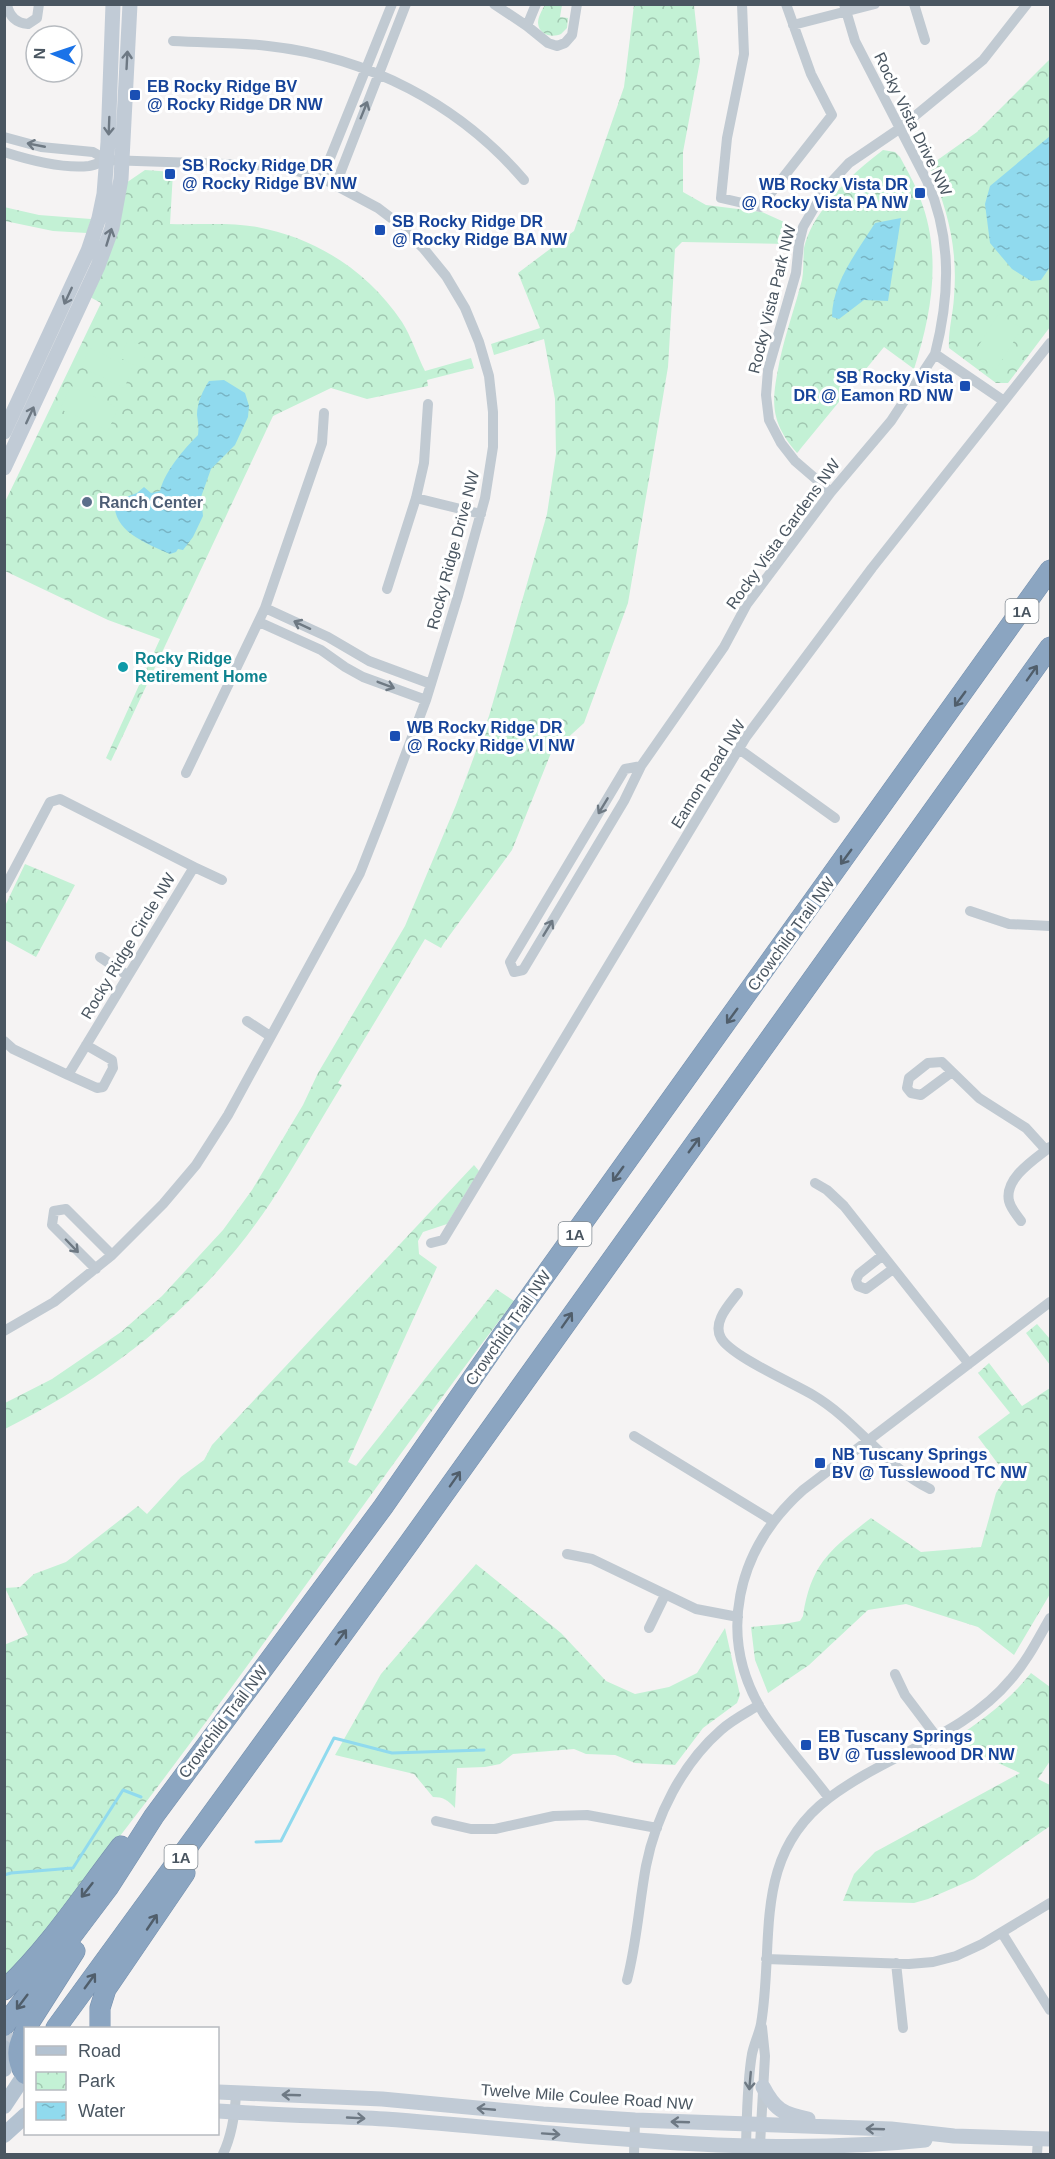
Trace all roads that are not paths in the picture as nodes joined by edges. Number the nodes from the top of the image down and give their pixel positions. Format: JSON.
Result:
{"nodes":[{"id":1,"x":7,"y":4,"type":"edge"},
{"id":2,"x":39,"y":4,"type":"edge"},
{"id":3,"x":113,"y":4,"type":"edge"},
{"id":4,"x":130,"y":4,"type":"edge"},
{"id":5,"x":392,"y":4,"type":"edge"},
{"id":6,"x":406,"y":4,"type":"edge"},
{"id":7,"x":494,"y":4,"type":"edge"},
{"id":8,"x":536,"y":4,"type":"edge"},
{"id":9,"x":577,"y":4,"type":"edge"},
{"id":10,"x":742,"y":4,"type":"edge"},
{"id":11,"x":786,"y":4,"type":"edge"},
{"id":12,"x":875,"y":4,"type":"edge"},
{"id":13,"x":914,"y":4,"type":"edge"},
{"id":14,"x":1028,"y":4,"type":"edge"},
{"id":15,"x":845,"y":9,"type":"edge"},
{"id":16,"x":388,"y":16,"type":"junction"},
{"id":17,"x":399,"y":21,"type":"junction"},
{"id":18,"x":793,"y":25,"type":"junction"},
{"id":19,"x":527,"y":26,"type":"junction"},
{"id":20,"x":925,"y":40,"type":"dead end"},
{"id":21,"x":173,"y":41,"type":"dead end"},
{"id":22,"x":366,"y":69,"type":"junction"},
{"id":23,"x":378,"y":74,"type":"junction"},
{"id":24,"x":344,"y":126,"type":"junction"},
{"id":25,"x":899,"y":129,"type":"junction"},
{"id":26,"x":355,"y":131,"type":"junction"},
{"id":27,"x":4,"y":137,"type":"edge"},
{"id":28,"x":4,"y":152,"type":"edge"},
{"id":29,"x":115,"y":160,"type":"junction"},
{"id":30,"x":322,"y":178,"type":"junction"},
{"id":31,"x":524,"y":180,"type":"dead end"},
{"id":32,"x":336,"y":184,"type":"junction"},
{"id":33,"x":1050,"y":343,"type":"edge"},
{"id":34,"x":935,"y":354,"type":"junction"},
{"id":35,"x":1004,"y":401,"type":"junction"},
{"id":36,"x":428,"y":404,"type":"dead end"},
{"id":37,"x":324,"y":413,"type":"dead end"},
{"id":38,"x":4,"y":432,"type":"edge"},
{"id":39,"x":4,"y":468,"type":"edge"},
{"id":40,"x":831,"y":492,"type":"junction"},
{"id":41,"x":416,"y":498,"type":"junction"},
{"id":42,"x":481,"y":514,"type":"junction"},
{"id":43,"x":1050,"y":570,"type":"edge"},
{"id":44,"x":387,"y":590,"type":"dead end"},
{"id":45,"x":262,"y":615,"type":"junction"},
{"id":46,"x":328,"y":637,"type":"junction"},
{"id":47,"x":1050,"y":647,"type":"edge"},
{"id":48,"x":321,"y":650,"type":"junction"},
{"id":49,"x":369,"y":662,"type":"junction"},
{"id":50,"x":363,"y":676,"type":"junction"},
{"id":51,"x":431,"y":684,"type":"junction"},
{"id":52,"x":426,"y":700,"type":"junction"},
{"id":53,"x":739,"y":749,"type":"junction"},
{"id":54,"x":640,"y":766,"type":"junction"},
{"id":55,"x":186,"y":773,"type":"dead end"},
{"id":56,"x":835,"y":818,"type":"dead end"},
{"id":57,"x":194,"y":867,"type":"junction"},
{"id":58,"x":222,"y":880,"type":"dead end"},
{"id":59,"x":5,"y":887,"type":"edge"},
{"id":60,"x":970,"y":911,"type":"dead end"},
{"id":61,"x":1050,"y":926,"type":"edge"},
{"id":62,"x":100,"y":957,"type":"dead end"},
{"id":63,"x":127,"y":975,"type":"junction"},
{"id":64,"x":247,"y":1021,"type":"dead end"},
{"id":65,"x":270,"y":1036,"type":"junction"},
{"id":66,"x":4,"y":1041,"type":"edge"},
{"id":67,"x":86,"y":1045,"type":"junction"},
{"id":68,"x":952,"y":1072,"type":"dead end"},
{"id":69,"x":68,"y":1075,"type":"junction"},
{"id":70,"x":1048,"y":1149,"type":"edge"},
{"id":71,"x":815,"y":1183,"type":"dead end"},
{"id":72,"x":1021,"y":1221,"type":"dead end"},
{"id":73,"x":430,"y":1243,"type":"dead end"},
{"id":74,"x":112,"y":1255,"type":"junction"},
{"id":75,"x":883,"y":1255,"type":"junction"},
{"id":76,"x":96,"y":1269,"type":"junction"},
{"id":77,"x":893,"y":1269,"type":"junction"},
{"id":78,"x":738,"y":1293,"type":"dead end"},
{"id":79,"x":1050,"y":1302,"type":"edge"},
{"id":80,"x":4,"y":1330,"type":"edge"},
{"id":81,"x":969,"y":1364,"type":"junction"},
{"id":82,"x":634,"y":1436,"type":"dead end"},
{"id":83,"x":868,"y":1440,"type":"junction"},
{"id":84,"x":930,"y":1489,"type":"dead end"},
{"id":85,"x":773,"y":1521,"type":"junction"},
{"id":86,"x":567,"y":1554,"type":"dead end"},
{"id":87,"x":665,"y":1595,"type":"junction"},
{"id":88,"x":738,"y":1617,"type":"junction"},
{"id":89,"x":1050,"y":1618,"type":"edge"},
{"id":90,"x":649,"y":1628,"type":"dead end"},
{"id":91,"x":895,"y":1674,"type":"dead end"},
{"id":92,"x":307,"y":1685,"type":"junction"},
{"id":93,"x":759,"y":1705,"type":"junction"},
{"id":94,"x":936,"y":1736,"type":"junction"},
{"id":95,"x":829,"y":1798,"type":"junction"},
{"id":96,"x":154,"y":1816,"type":"junction"},
{"id":97,"x":436,"y":1821,"type":"dead end"},
{"id":98,"x":657,"y":1828,"type":"junction"},
{"id":99,"x":108,"y":1888,"type":"junction"},
{"id":100,"x":1050,"y":1903,"type":"edge"},
{"id":101,"x":1002,"y":1933,"type":"junction"},
{"id":102,"x":766,"y":1959,"type":"junction"},
{"id":103,"x":896,"y":1963,"type":"junction"},
{"id":104,"x":627,"y":1980,"type":"dead end"},
{"id":105,"x":4,"y":1990,"type":"edge"},
{"id":106,"x":1050,"y":2010,"type":"edge"},
{"id":107,"x":761,"y":2024,"type":"junction"},
{"id":108,"x":4,"y":2025,"type":"edge"},
{"id":109,"x":32,"y":2027,"type":"edge"},
{"id":110,"x":57,"y":2027,"type":"edge"},
{"id":111,"x":100,"y":2027,"type":"edge"},
{"id":112,"x":903,"y":2028,"type":"dead end"},
{"id":113,"x":24,"y":2040,"type":"edge"},
{"id":114,"x":15,"y":2056,"type":"edge"},
{"id":115,"x":763,"y":2087,"type":"junction"},
{"id":116,"x":219,"y":2092,"type":"edge"},
{"id":117,"x":236,"y":2093,"type":"junction"},
{"id":118,"x":4,"y":2106,"type":"edge"},
{"id":119,"x":219,"y":2111,"type":"edge"},
{"id":120,"x":235,"y":2113,"type":"junction"},
{"id":121,"x":24,"y":2117,"type":"edge"},
{"id":122,"x":635,"y":2120,"type":"junction"},
{"id":123,"x":754,"y":2124,"type":"junction"},
{"id":124,"x":846,"y":2128,"type":"junction"},
{"id":125,"x":4,"y":2135,"type":"edge"},
{"id":126,"x":954,"y":2136,"type":"junction"},
{"id":127,"x":1042,"y":2144,"type":"edge"},
{"id":128,"x":753,"y":2145,"type":"junction"},
{"id":129,"x":635,"y":2147,"type":"edge"},
{"id":130,"x":223,"y":2154,"type":"edge"}],
"edges":[{"from":1,"to":2,"type":"street"},
{"from":3,"to":29,"type":"street","one_way":true},
{"from":29,"to":4,"type":"street","one_way":true},
{"from":5,"to":16,"type":"street"},
{"from":6,"to":17,"type":"street"},
{"from":7,"to":19,"type":"street"},
{"from":8,"to":19,"type":"street"},
{"from":9,"to":19,"type":"street"},
{"from":10,"to":18,"type":"street"},
{"from":11,"to":18,"type":"street"},
{"from":12,"to":15,"type":"street"},
{"from":13,"to":20,"type":"street"},
{"from":14,"to":25,"type":"street","name":"Rocky Vista Park NW"},
{"from":15,"to":18,"type":"street"},
{"from":15,"to":25,"type":"street","name":"Rocky Vista Drive NW"},
{"from":16,"to":17,"type":"street"},
{"from":16,"to":22,"type":"street"},
{"from":17,"to":23,"type":"street"},
{"from":21,"to":22,"type":"street"},
{"from":22,"to":23,"type":"street"},
{"from":22,"to":24,"type":"street"},
{"from":26,"to":23,"type":"street","one_way":true},
{"from":23,"to":31,"type":"street"},
{"from":24,"to":26,"type":"street"},
{"from":24,"to":30,"type":"street"},
{"from":25,"to":34,"type":"street","name":"Rocky Vista Drive NW"},
{"from":25,"to":40,"type":"street","name":"Rocky Vista Park NW"},
{"from":26,"to":32,"type":"street"},
{"from":29,"to":27,"type":"street","name":"Rocky Ridge Drive NW","one_way":true},
{"from":28,"to":29,"type":"street","name":"Rocky Ridge Drive NW"},
{"from":29,"to":30,"type":"street","name":"Rocky Ridge Drive NW"},
{"from":29,"to":38,"type":"street","one_way":true},
{"from":39,"to":29,"type":"street","one_way":true},
{"from":30,"to":32,"type":"street","name":"Rocky Ridge Drive NW"},
{"from":32,"to":42,"type":"street","name":"Rocky Ridge Drive NW"},
{"from":33,"to":35,"type":"street","name":"Eamon Road NW"},
{"from":34,"to":35,"type":"street"},
{"from":34,"to":40,"type":"street","name":"Rocky Vista Gardens NW"},
{"from":35,"to":53,"type":"street","name":"Eamon Road NW"},
{"from":36,"to":41,"type":"street"},
{"from":37,"to":45,"type":"street"},
{"from":40,"to":54,"type":"street","name":"Rocky Vista Gardens NW"},
{"from":41,"to":42,"type":"street"},
{"from":41,"to":44,"type":"street"},
{"from":42,"to":51,"type":"street","name":"Rocky Ridge Drive NW"},
{"from":43,"to":96,"type":"highway","name":"Crowchild Trail NW","number":"1A","one_way":true},
{"from":46,"to":45,"type":"street","one_way":true},
{"from":45,"to":48,"type":"street"},
{"from":45,"to":55,"type":"street"},
{"from":46,"to":48,"type":"street"},
{"from":46,"to":49,"type":"street"},
{"from":92,"to":47,"type":"highway","number":"1A","one_way":true},
{"from":48,"to":50,"type":"street"},
{"from":49,"to":50,"type":"street"},
{"from":49,"to":51,"type":"street"},
{"from":50,"to":52,"type":"street","one_way":true},
{"from":51,"to":52,"type":"street","name":"Rocky Ridge Drive NW"},
{"from":52,"to":65,"type":"street","name":"Rocky Ridge Drive NW"},
{"from":53,"to":56,"type":"street"},
{"from":53,"to":73,"type":"street","name":"Eamon Road NW"},
{"from":54,"to":54,"type":"street","name":"Rocky Vista Gardens NW","one_way":true},
{"from":57,"to":58,"type":"street"},
{"from":57,"to":59,"type":"street","name":"Rocky Ridge Circle NW"},
{"from":57,"to":63,"type":"street","name":"Rocky Ridge Circle NW"},
{"from":60,"to":61,"type":"street"},
{"from":62,"to":63,"type":"street"},
{"from":63,"to":67,"type":"street","name":"Rocky Ridge Circle NW"},
{"from":64,"to":65,"type":"street"},
{"from":65,"to":74,"type":"street","name":"Rocky Ridge Drive NW"},
{"from":66,"to":69,"type":"street"},
{"from":67,"to":69,"type":"street","name":"Rocky Ridge Circle NW"},
{"from":67,"to":69,"type":"street"},
{"from":68,"to":70,"type":"street"},
{"from":70,"to":72,"type":"street"},
{"from":71,"to":75,"type":"street"},
{"from":74,"to":76,"type":"street","name":"Rocky Ridge Drive NW"},
{"from":74,"to":76,"type":"street","one_way":true},
{"from":75,"to":77,"type":"street"},
{"from":75,"to":77,"type":"street"},
{"from":76,"to":80,"type":"street","name":"Rocky Ridge Drive NW"},
{"from":77,"to":81,"type":"street"},
{"from":78,"to":83,"type":"street"},
{"from":79,"to":81,"type":"street"},
{"from":81,"to":83,"type":"street"},
{"from":82,"to":85,"type":"street"},
{"from":83,"to":84,"type":"street"},
{"from":83,"to":85,"type":"street"},
{"from":85,"to":88,"type":"street"},
{"from":86,"to":87,"type":"street"},
{"from":87,"to":88,"type":"street"},
{"from":87,"to":90,"type":"street"},
{"from":88,"to":93,"type":"street"},
{"from":89,"to":94,"type":"street"},
{"from":91,"to":94,"type":"street"},
{"from":110,"to":92,"type":"highway","number":"1A","one_way":true},
{"from":111,"to":92,"type":"highway","one_way":true},
{"from":93,"to":95,"type":"street"},
{"from":93,"to":98,"type":"street"},
{"from":94,"to":95,"type":"street"},
{"from":95,"to":102,"type":"street"},
{"from":96,"to":99,"type":"highway","name":"Crowchild Trail NW","number":"1A"},
{"from":96,"to":105,"type":"highway","one_way":true},
{"from":97,"to":98,"type":"street"},
{"from":98,"to":104,"type":"street"},
{"from":99,"to":108,"type":"highway","name":"Crowchild Trail NW","number":"1A","one_way":true},
{"from":99,"to":109,"type":"highway"},
{"from":100,"to":101,"type":"street"},
{"from":101,"to":103,"type":"street"},
{"from":101,"to":106,"type":"street"},
{"from":102,"to":103,"type":"street"},
{"from":102,"to":107,"type":"street"},
{"from":103,"to":112,"type":"street"},
{"from":107,"to":115,"type":"street"},
{"from":107,"to":123,"type":"street","one_way":true},
{"from":113,"to":114,"type":"highway"},
{"from":114,"to":118,"type":"main road"},
{"from":115,"to":123,"type":"street"},
{"from":115,"to":124,"type":"street"},
{"from":116,"to":117,"type":"street","name":"Twelve Mile Coulee Road NW"},
{"from":117,"to":120,"type":"street"},
{"from":122,"to":117,"type":"street","name":"Twelve Mile Coulee Road NW","one_way":true},
{"from":119,"to":120,"type":"street","name":"Twelve Mile Coulee Road NW"},
{"from":120,"to":129,"type":"street","name":"Twelve Mile Coulee Road NW","one_way":true},
{"from":120,"to":130,"type":"street"},
{"from":121,"to":125,"type":"main road"},
{"from":123,"to":122,"type":"street","name":"Twelve Mile Coulee Road NW","one_way":true},
{"from":122,"to":129,"type":"street"},
{"from":123,"to":124,"type":"street","name":"Twelve Mile Coulee Road NW"},
{"from":123,"to":128,"type":"street"},
{"from":126,"to":124,"type":"street","name":"Twelve Mile Coulee Road NW","one_way":true},
{"from":126,"to":127,"type":"street","name":"Twelve Mile Coulee Road NW"},
{"from":126,"to":128,"type":"street","name":"Twelve Mile Coulee Road NW"},
{"from":128,"to":129,"type":"street","name":"Twelve Mile Coulee Road NW"}]}
